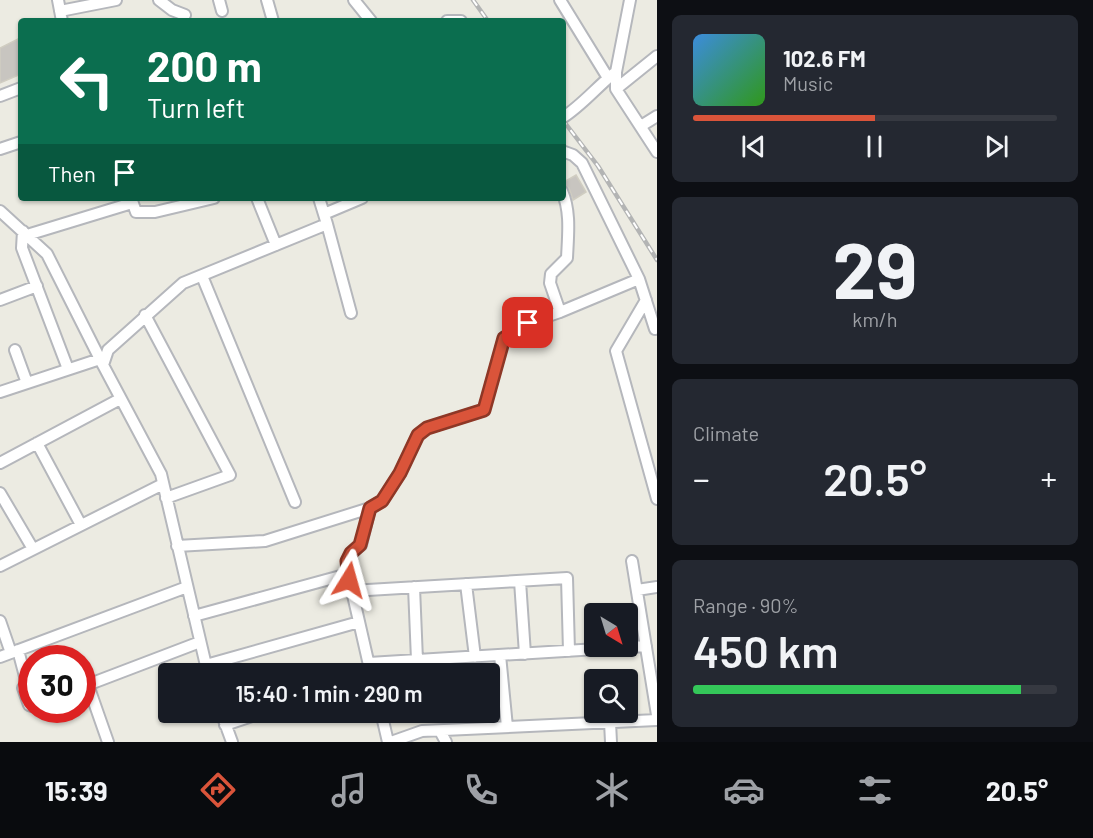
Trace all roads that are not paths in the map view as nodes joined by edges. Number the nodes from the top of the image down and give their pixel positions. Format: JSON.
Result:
{"nodes":[{"id":1,"x":112,"y":0,"type":"edge"},
{"id":2,"x":159,"y":0,"type":"edge"},
{"id":3,"x":267,"y":0,"type":"edge"},
{"id":4,"x":354,"y":0,"type":"edge"},
{"id":5,"x":560,"y":0,"type":"edge"},
{"id":6,"x":630,"y":0,"type":"edge"},
{"id":7,"x":60,"y":11,"type":"edge"},
{"id":8,"x":185,"y":15,"type":"dead end"},
{"id":9,"x":272,"y":18,"type":"edge"},
{"id":10,"x":369,"y":18,"type":"edge"},
{"id":11,"x":657,"y":56,"type":"edge"},
{"id":12,"x":612,"y":75,"type":"junction"},
{"id":13,"x":18,"y":89,"type":"edge"},
{"id":14,"x":616,"y":89,"type":"junction"},
{"id":15,"x":0,"y":96,"type":"edge"},
{"id":16,"x":566,"y":116,"type":"edge"},
{"id":17,"x":657,"y":116,"type":"edge"},
{"id":18,"x":641,"y":126,"type":"junction"},
{"id":19,"x":18,"y":143,"type":"edge"},
{"id":20,"x":0,"y":149,"type":"edge"},
{"id":21,"x":566,"y":152,"type":"edge"},
{"id":22,"x":657,"y":152,"type":"edge"},
{"id":23,"x":566,"y":200,"type":"edge"},
{"id":24,"x":129,"y":201,"type":"edge"},
{"id":25,"x":132,"y":201,"type":"edge"},
{"id":26,"x":258,"y":201,"type":"edge"},
{"id":27,"x":321,"y":201,"type":"edge"},
{"id":28,"x":357,"y":201,"type":"edge"},
{"id":29,"x":180,"y":202,"type":"edge"},
{"id":30,"x":0,"y":211,"type":"edge"},
{"id":31,"x":325,"y":219,"type":"junction"},
{"id":32,"x":25,"y":233,"type":"junction"},
{"id":33,"x":276,"y":245,"type":"junction"},
{"id":34,"x":202,"y":276,"type":"junction"},
{"id":35,"x":639,"y":279,"type":"junction"},
{"id":36,"x":37,"y":286,"type":"junction"},
{"id":37,"x":0,"y":300,"type":"edge"},
{"id":38,"x":646,"y":300,"type":"junction"},
{"id":39,"x":560,"y":312,"type":"junction"},
{"id":40,"x":351,"y":313,"type":"dead end"},
{"id":41,"x":145,"y":315,"type":"junction"},
{"id":42,"x":655,"y":329,"type":"edge"},
{"id":43,"x":15,"y":350,"type":"dead end"},
{"id":44,"x":102,"y":362,"type":"junction"},
{"id":45,"x":68,"y":369,"type":"junction"},
{"id":46,"x":27,"y":383,"type":"junction"},
{"id":47,"x":0,"y":392,"type":"edge"},
{"id":48,"x":120,"y":399,"type":"junction"},
{"id":49,"x":37,"y":443,"type":"junction"},
{"id":50,"x":0,"y":463,"type":"edge"},
{"id":51,"x":163,"y":484,"type":"junction"},
{"id":52,"x":0,"y":494,"type":"edge"},
{"id":53,"x":166,"y":498,"type":"junction"},
{"id":54,"x":657,"y":499,"type":"edge"},
{"id":55,"x":295,"y":502,"type":"dead end"},
{"id":56,"x":370,"y":508,"type":"junction"},
{"id":57,"x":81,"y":525,"type":"junction"},
{"id":58,"x":177,"y":546,"type":"junction"},
{"id":59,"x":33,"y":549,"type":"junction"},
{"id":60,"x":632,"y":561,"type":"dead end"},
{"id":61,"x":0,"y":566,"type":"edge"},
{"id":62,"x":348,"y":574,"type":"junction"},
{"id":63,"x":520,"y":581,"type":"junction"},
{"id":64,"x":466,"y":584,"type":"junction"},
{"id":65,"x":187,"y":587,"type":"junction"},
{"id":66,"x":414,"y":587,"type":"junction"},
{"id":67,"x":657,"y":587,"type":"edge"},
{"id":68,"x":637,"y":590,"type":"junction"},
{"id":69,"x":351,"y":591,"type":"junction"},
{"id":70,"x":194,"y":616,"type":"junction"},
{"id":71,"x":0,"y":621,"type":"edge"},
{"id":72,"x":359,"y":622,"type":"junction"},
{"id":73,"x":200,"y":642,"type":"junction"},
{"id":74,"x":569,"y":651,"type":"junction"},
{"id":75,"x":10,"y":653,"type":"edge"},
{"id":76,"x":650,"y":653,"type":"edge"},
{"id":77,"x":525,"y":654,"type":"junction"},
{"id":78,"x":500,"y":656,"type":"junction"},
{"id":79,"x":475,"y":657,"type":"junction"},
{"id":80,"x":417,"y":660,"type":"junction"},
{"id":81,"x":205,"y":663,"type":"edge"},
{"id":82,"x":226,"y":663,"type":"edge"},
{"id":83,"x":369,"y":663,"type":"edge"},
{"id":84,"x":399,"y":663,"type":"edge"},
{"id":85,"x":96,"y":682,"type":"edge"},
{"id":86,"x":96,"y":713,"type":"edge"},
{"id":87,"x":657,"y":715,"type":"edge"},
{"id":88,"x":657,"y":720,"type":"edge"},
{"id":89,"x":638,"y":721,"type":"edge"},
{"id":90,"x":231,"y":723,"type":"edge"},
{"id":91,"x":384,"y":723,"type":"edge"},
{"id":92,"x":589,"y":723,"type":"edge"},
{"id":93,"x":610,"y":723,"type":"edge"},
{"id":94,"x":225,"y":725,"type":"joint"},
{"id":95,"x":507,"y":727,"type":"junction"},
{"id":96,"x":440,"y":730,"type":"junction"},
{"id":97,"x":108,"y":742,"type":"edge"},
{"id":98,"x":232,"y":742,"type":"edge"},
{"id":99,"x":389,"y":742,"type":"edge"},
{"id":100,"x":446,"y":742,"type":"edge"},
{"id":101,"x":611,"y":742,"type":"edge"}],
"edges":[{"from":1,"to":7,"type":"street"},
{"from":2,"to":8,"type":"street"},
{"from":3,"to":9,"type":"street"},
{"from":4,"to":10,"type":"street"},
{"from":5,"to":12,"type":"street"},
{"from":6,"to":12,"type":"street"},
{"from":11,"to":14,"type":"street"},
{"from":12,"to":14,"type":"street"},
{"from":12,"to":16,"type":"street"},
{"from":13,"to":15,"type":"street"},
{"from":14,"to":18,"type":"street"},
{"from":17,"to":18,"type":"street"},
{"from":18,"to":22,"type":"street"},
{"from":19,"to":20,"type":"street"},
{"from":21,"to":35,"type":"street"},
{"from":23,"to":39,"type":"street"},
{"from":24,"to":32,"type":"street"},
{"from":25,"to":29,"type":"street"},
{"from":26,"to":33,"type":"street"},
{"from":27,"to":31,"type":"street"},
{"from":28,"to":31,"type":"street"},
{"from":30,"to":32,"type":"street"},
{"from":31,"to":33,"type":"street"},
{"from":31,"to":40,"type":"street"},
{"from":32,"to":36,"type":"street"},
{"from":32,"to":44,"type":"street"},
{"from":33,"to":34,"type":"street"},
{"from":34,"to":41,"type":"street"},
{"from":34,"to":55,"type":"street"},
{"from":35,"to":38,"type":"street"},
{"from":35,"to":39,"type":"street"},
{"from":36,"to":37,"type":"street"},
{"from":36,"to":45,"type":"street"},
{"from":38,"to":42,"type":"street"},
{"from":38,"to":54,"type":"street"},
{"from":39,"to":56,"type":"street"},
{"from":41,"to":44,"type":"street"},
{"from":41,"to":53,"type":"street"},
{"from":43,"to":46,"type":"street"},
{"from":44,"to":45,"type":"street"},
{"from":44,"to":48,"type":"street"},
{"from":45,"to":46,"type":"street"},
{"from":46,"to":47,"type":"street"},
{"from":48,"to":49,"type":"street"},
{"from":48,"to":51,"type":"street"},
{"from":49,"to":50,"type":"street"},
{"from":49,"to":57,"type":"street"},
{"from":51,"to":53,"type":"street"},
{"from":51,"to":57,"type":"street"},
{"from":52,"to":59,"type":"street"},
{"from":53,"to":58,"type":"street"},
{"from":56,"to":58,"type":"street"},
{"from":56,"to":62,"type":"street"},
{"from":57,"to":59,"type":"street"},
{"from":58,"to":65,"type":"street"},
{"from":59,"to":61,"type":"street"},
{"from":60,"to":68,"type":"street"},
{"from":62,"to":69,"type":"street"},
{"from":62,"to":70,"type":"street"},
{"from":63,"to":64,"type":"street"},
{"from":63,"to":74,"type":"street"},
{"from":63,"to":77,"type":"street"},
{"from":64,"to":66,"type":"street"},
{"from":64,"to":79,"type":"street"},
{"from":65,"to":70,"type":"street"},
{"from":65,"to":75,"type":"street"},
{"from":66,"to":69,"type":"street"},
{"from":66,"to":80,"type":"street"},
{"from":67,"to":68,"type":"street"},
{"from":68,"to":76,"type":"street"},
{"from":69,"to":72,"type":"street"},
{"from":70,"to":73,"type":"street"},
{"from":71,"to":75,"type":"street"},
{"from":72,"to":82,"type":"street"},
{"from":72,"to":83,"type":"street"},
{"from":73,"to":81,"type":"street"},
{"from":73,"to":85,"type":"street"},
{"from":74,"to":76,"type":"street"},
{"from":74,"to":77,"type":"street"},
{"from":76,"to":87,"type":"street"},
{"from":77,"to":78,"type":"street"},
{"from":78,"to":79,"type":"street"},
{"from":78,"to":95,"type":"street"},
{"from":79,"to":80,"type":"street"},
{"from":80,"to":84,"type":"street"},
{"from":86,"to":97,"type":"street"},
{"from":88,"to":89,"type":"street"},
{"from":90,"to":94,"type":"street"},
{"from":91,"to":99,"type":"street"},
{"from":92,"to":95,"type":"street"},
{"from":93,"to":101,"type":"street"},
{"from":94,"to":98,"type":"street"},
{"from":95,"to":96,"type":"street"},
{"from":96,"to":99,"type":"street"},
{"from":96,"to":100,"type":"street"}]}
